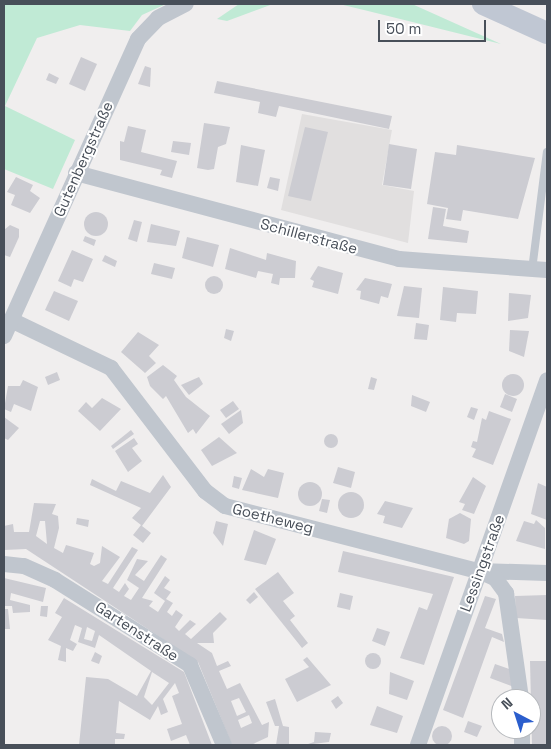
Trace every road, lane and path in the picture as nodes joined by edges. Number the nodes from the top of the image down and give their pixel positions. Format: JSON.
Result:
{"nodes":[{"id":1,"x":186,"y":4,"type":"edge"},
{"id":2,"x":483,"y":4,"type":"edge"},
{"id":3,"x":547,"y":33,"type":"edge"},
{"id":4,"x":547,"y":152,"type":"edge"},
{"id":5,"x":76,"y":173,"type":"junction"},
{"id":6,"x":540,"y":270,"type":"edge"},
{"id":7,"x":11,"y":320,"type":"junction"},
{"id":8,"x":4,"y":336,"type":"edge"},
{"id":9,"x":547,"y":380,"type":"edge"},
{"id":10,"x":4,"y":564,"type":"edge"},
{"id":11,"x":479,"y":571,"type":"junction"},
{"id":12,"x":547,"y":573,"type":"edge"},
{"id":13,"x":520,"y":689,"type":"edge"},
{"id":14,"x":224,"y":745,"type":"edge"},
{"id":15,"x":418,"y":745,"type":"edge"}],
"edges":[{"from":1,"to":5,"type":"street","name":"Gutenbergstraße"},
{"from":2,"to":3,"type":"main road"},
{"from":4,"to":6,"type":"lane"},
{"from":5,"to":6,"type":"street","name":"Schillerstraße"},
{"from":5,"to":7,"type":"street","name":"Gutenbergstraße"},
{"from":7,"to":8,"type":"street","name":"Gutenbergstraße"},
{"from":7,"to":11,"type":"street","name":"Goetheweg"},
{"from":9,"to":11,"type":"street","name":"Lessingstraße"},
{"from":10,"to":14,"type":"street","name":"Gartenstraße"},
{"from":11,"to":12,"type":"street","name":"Goetheweg"},
{"from":11,"to":13,"type":"street"},
{"from":11,"to":15,"type":"street","name":"Lessingstraße"}]}
